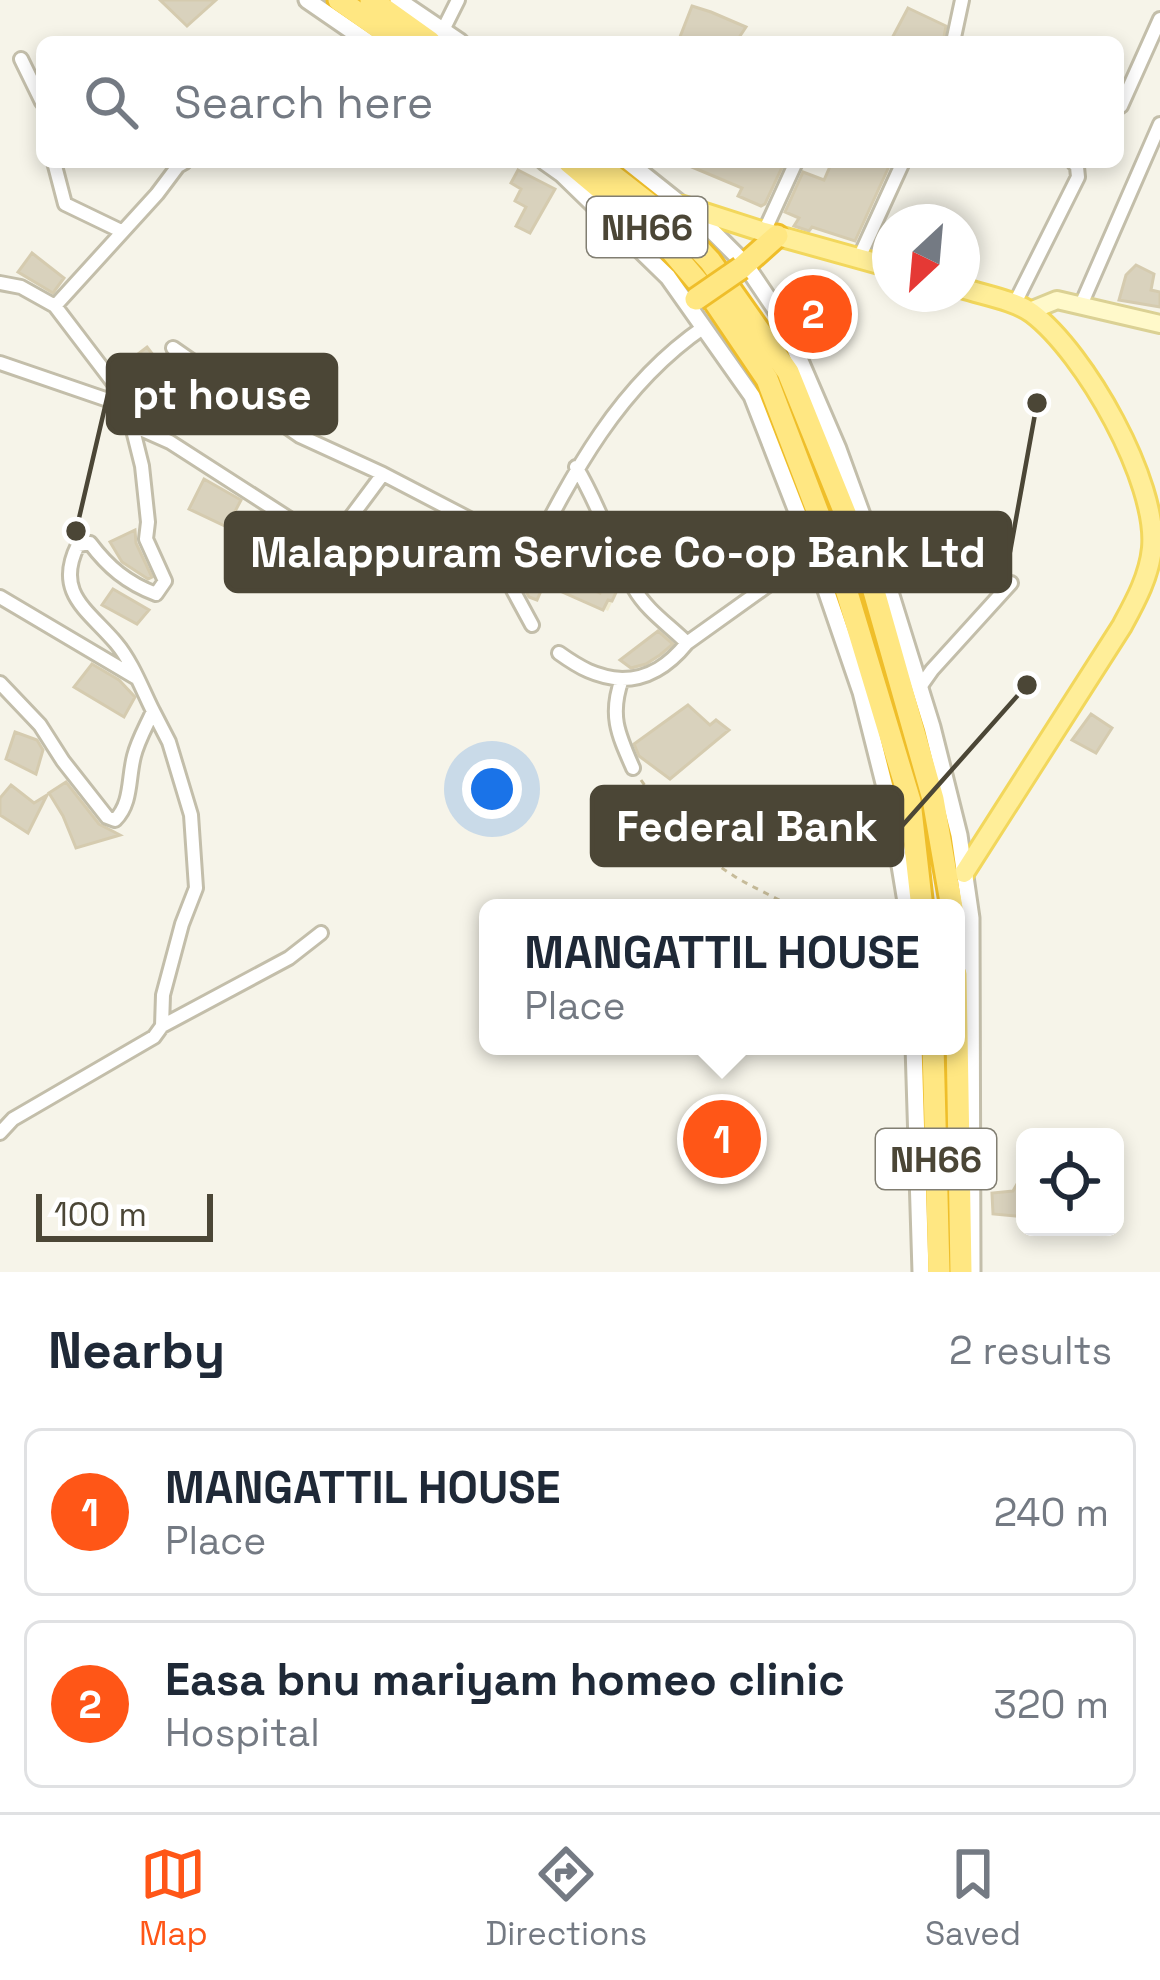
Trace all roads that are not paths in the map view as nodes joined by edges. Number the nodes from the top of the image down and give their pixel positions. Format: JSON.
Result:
{"nodes":[{"id":1,"x":308,"y":0,"type":"edge"},
{"id":2,"x":339,"y":0,"type":"edge"},
{"id":3,"x":370,"y":0,"type":"edge"},
{"id":4,"x":398,"y":0,"type":"edge"},
{"id":5,"x":458,"y":0,"type":"edge"},
{"id":6,"x":962,"y":0,"type":"edge"},
{"id":7,"x":1160,"y":20,"type":"edge"},
{"id":8,"x":359,"y":36,"type":"edge"},
{"id":9,"x":390,"y":36,"type":"edge"},
{"id":10,"x":436,"y":36,"type":"edge"},
{"id":11,"x":954,"y":36,"type":"edge"},
{"id":12,"x":21,"y":59,"type":"dead end"},
{"id":13,"x":36,"y":90,"type":"edge"},
{"id":14,"x":1124,"y":97,"type":"edge"},
{"id":15,"x":1160,"y":124,"type":"edge"},
{"id":16,"x":56,"y":168,"type":"edge"},
{"id":17,"x":179,"y":168,"type":"edge"},
{"id":18,"x":554,"y":168,"type":"edge"},
{"id":19,"x":576,"y":168,"type":"edge"},
{"id":20,"x":603,"y":168,"type":"edge"},
{"id":21,"x":641,"y":168,"type":"edge"},
{"id":22,"x":794,"y":168,"type":"edge"},
{"id":23,"x":900,"y":168,"type":"edge"},
{"id":24,"x":1077,"y":168,"type":"edge"},
{"id":25,"x":683,"y":206,"type":"junction"},
{"id":26,"x":121,"y":231,"type":"junction"},
{"id":27,"x":771,"y":234,"type":"junction"},
{"id":28,"x":860,"y":258,"type":"junction"},
{"id":29,"x":872,"y":262,"type":"edge"},
{"id":30,"x":743,"y":266,"type":"junction"},
{"id":31,"x":0,"y":283,"type":"edge"},
{"id":32,"x":980,"y":294,"type":"edge"},
{"id":33,"x":700,"y":302,"type":"junction"},
{"id":34,"x":1081,"y":305,"type":"junction"},
{"id":35,"x":55,"y":306,"type":"junction"},
{"id":36,"x":1022,"y":308,"type":"junction"},
{"id":37,"x":1160,"y":324,"type":"edge"},
{"id":38,"x":704,"y":327,"type":"junction"},
{"id":39,"x":173,"y":348,"type":"dead end"},
{"id":40,"x":0,"y":364,"type":"edge"},
{"id":41,"x":124,"y":398,"type":"junction"},
{"id":42,"x":134,"y":426,"type":"junction"},
{"id":43,"x":576,"y":467,"type":"junction"},
{"id":44,"x":383,"y":474,"type":"junction"},
{"id":45,"x":532,"y":552,"type":"junction"},
{"id":46,"x":813,"y":553,"type":"junction"},
{"id":47,"x":1011,"y":583,"type":"dead end"},
{"id":48,"x":1151,"y":586,"type":"edge"},
{"id":49,"x":0,"y":598,"type":"edge"},
{"id":50,"x":532,"y":625,"type":"dead end"},
{"id":51,"x":688,"y":643,"type":"junction"},
{"id":52,"x":559,"y":653,"type":"dead end"},
{"id":53,"x":136,"y":677,"type":"junction"},
{"id":54,"x":622,"y":679,"type":"junction"},
{"id":55,"x":0,"y":683,"type":"edge"},
{"id":56,"x":920,"y":687,"type":"junction"},
{"id":57,"x":153,"y":711,"type":"junction"},
{"id":58,"x":633,"y":768,"type":"road end"},
{"id":59,"x":964,"y":873,"type":"junction"},
{"id":60,"x":906,"y":899,"type":"edge"},
{"id":61,"x":921,"y":899,"type":"edge"},
{"id":62,"x":951,"y":899,"type":"edge"},
{"id":63,"x":321,"y":933,"type":"dead end"},
{"id":64,"x":162,"y":1026,"type":"junction"},
{"id":65,"x":914,"y":1055,"type":"edge"},
{"id":66,"x":933,"y":1055,"type":"edge"},
{"id":67,"x":957,"y":1055,"type":"edge"},
{"id":68,"x":0,"y":1133,"type":"edge"},
{"id":69,"x":921,"y":1272,"type":"edge"},
{"id":70,"x":939,"y":1272,"type":"edge"},
{"id":71,"x":961,"y":1272,"type":"edge"},
{"id":72,"x":972,"y":1272,"type":"edge"}],
"edges":[{"from":1,"to":8,"type":"street"},
{"from":2,"to":9,"type":"highway"},
{"from":3,"to":10,"type":"highway"},
{"from":4,"to":10,"type":"street"},
{"from":5,"to":10,"type":"street"},
{"from":6,"to":11,"type":"street"},
{"from":7,"to":14,"type":"street"},
{"from":12,"to":13,"type":"street"},
{"from":15,"to":34,"type":"street"},
{"from":16,"to":26,"type":"street"},
{"from":17,"to":26,"type":"street"},
{"from":18,"to":33,"type":"street","number":"NH66"},
{"from":19,"to":33,"type":"highway","name":"NH66","number":"NH66"},
{"from":20,"to":62,"type":"highway"},
{"from":21,"to":25,"type":"street","number":"NH66"},
{"from":22,"to":27,"type":"street"},
{"from":23,"to":28,"type":"street"},
{"from":24,"to":36,"type":"street"},
{"from":25,"to":27,"type":"main road"},
{"from":25,"to":30,"type":"street","number":"NH66"},
{"from":26,"to":35,"type":"street"},
{"from":27,"to":28,"type":"main road"},
{"from":27,"to":30,"type":"highway"},
{"from":28,"to":29,"type":"main road"},
{"from":30,"to":33,"type":"highway","bridge":true},
{"from":30,"to":56,"type":"street","number":"NH66"},
{"from":31,"to":35,"type":"street"},
{"from":32,"to":36,"type":"main road"},
{"from":33,"to":38,"type":"street","number":"NH66"},
{"from":33,"to":61,"type":"highway","number":"NH66"},
{"from":34,"to":36,"type":"main road"},
{"from":34,"to":37,"type":"main road"},
{"from":35,"to":41,"type":"street"},
{"from":36,"to":48,"type":"main road"},
{"from":38,"to":43,"type":"street"},
{"from":38,"to":46,"type":"street","number":"NH66"},
{"from":39,"to":44,"type":"street"},
{"from":40,"to":41,"type":"street"},
{"from":41,"to":42,"type":"street"},
{"from":42,"to":44,"type":"street"},
{"from":42,"to":53,"type":"street"},
{"from":43,"to":45,"type":"street"},
{"from":43,"to":51,"type":"street"},
{"from":44,"to":45,"type":"street"},
{"from":45,"to":50,"type":"street"},
{"from":46,"to":51,"type":"street"},
{"from":46,"to":60,"type":"street","number":"NH66"},
{"from":47,"to":56,"type":"street"},
{"from":48,"to":59,"type":"main road"},
{"from":49,"to":53,"type":"street"},
{"from":51,"to":54,"type":"street"},
{"from":52,"to":54,"type":"street"},
{"from":53,"to":57,"type":"street"},
{"from":54,"to":58,"type":"street"},
{"from":55,"to":57,"type":"street"},
{"from":56,"to":59,"type":"street","number":"NH66"},
{"from":57,"to":64,"type":"street"},
{"from":59,"to":72,"type":"street","number":"NH66"},
{"from":63,"to":64,"type":"street"},
{"from":64,"to":68,"type":"street"},
{"from":65,"to":69,"type":"street","number":"NH66"},
{"from":66,"to":70,"type":"highway","number":"NH66"},
{"from":67,"to":71,"type":"highway","number":"NH66"}]}
